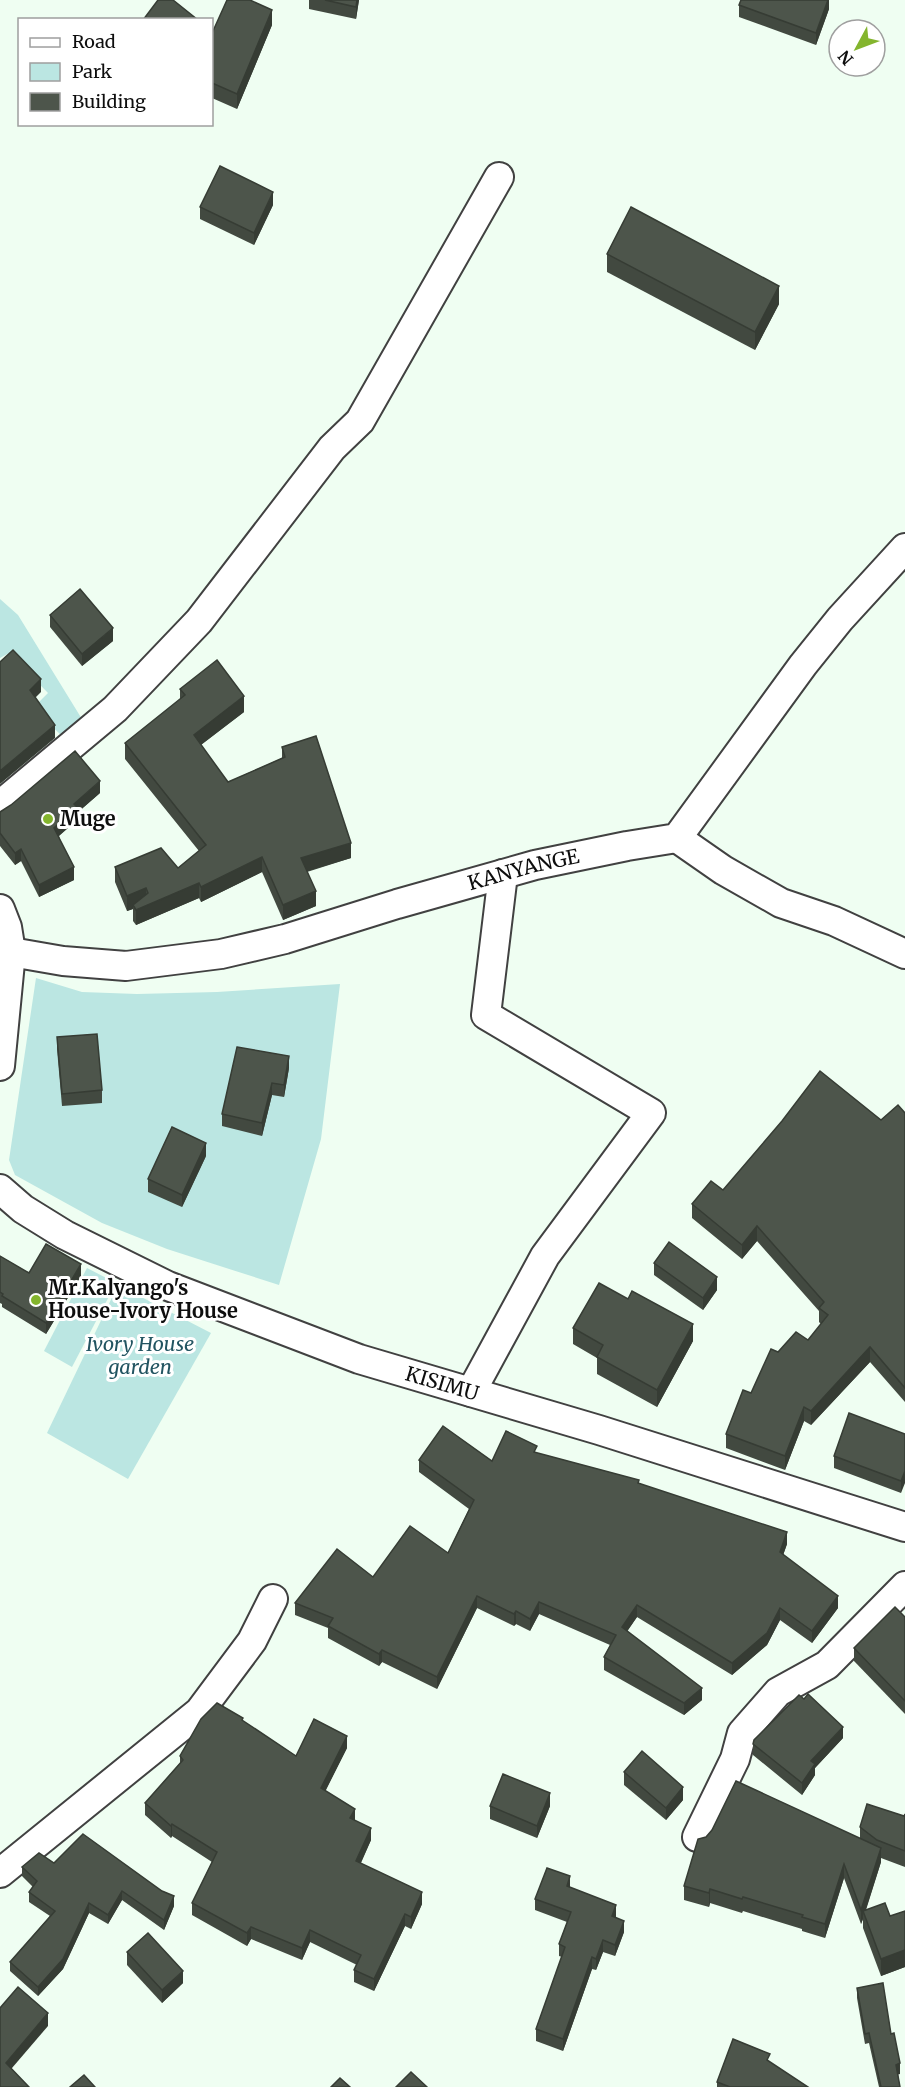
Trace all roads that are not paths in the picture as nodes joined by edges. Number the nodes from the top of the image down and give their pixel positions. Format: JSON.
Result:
{"nodes":[{"id":1,"x":499,"y":177,"type":"dead end"},
{"id":2,"x":905,"y":548,"type":"edge"},
{"id":3,"x":0,"y":805,"type":"edge"},
{"id":4,"x":676,"y":838,"type":"junction"},
{"id":5,"x":502,"y":874,"type":"junction"},
{"id":6,"x":0,"y":909,"type":"edge"},
{"id":7,"x":11,"y":951,"type":"junction"},
{"id":8,"x":905,"y":954,"type":"edge"},
{"id":9,"x":0,"y":1066,"type":"edge"},
{"id":10,"x":0,"y":1189,"type":"edge"},
{"id":11,"x":471,"y":1392,"type":"junction"},
{"id":12,"x":905,"y":1527,"type":"edge"},
{"id":13,"x":905,"y":1586,"type":"edge"},
{"id":14,"x":273,"y":1599,"type":"dead end"},
{"id":15,"x":697,"y":1837,"type":"edge"},
{"id":16,"x":0,"y":1873,"type":"edge"}],
"edges":[{"from":1,"to":3,"type":"street"},
{"from":2,"to":4,"type":"street"},
{"from":4,"to":5,"type":"street","name":"KANYANGE"},
{"from":4,"to":8,"type":"street"},
{"from":5,"to":7,"type":"street","name":"KANYANGE"},
{"from":5,"to":11,"type":"street"},
{"from":6,"to":7,"type":"street"},
{"from":7,"to":9,"type":"street"},
{"from":10,"to":11,"type":"street","name":"KISIMU"},
{"from":11,"to":12,"type":"street","name":"KISIMU"},
{"from":13,"to":15,"type":"street"},
{"from":14,"to":16,"type":"street"}]}
